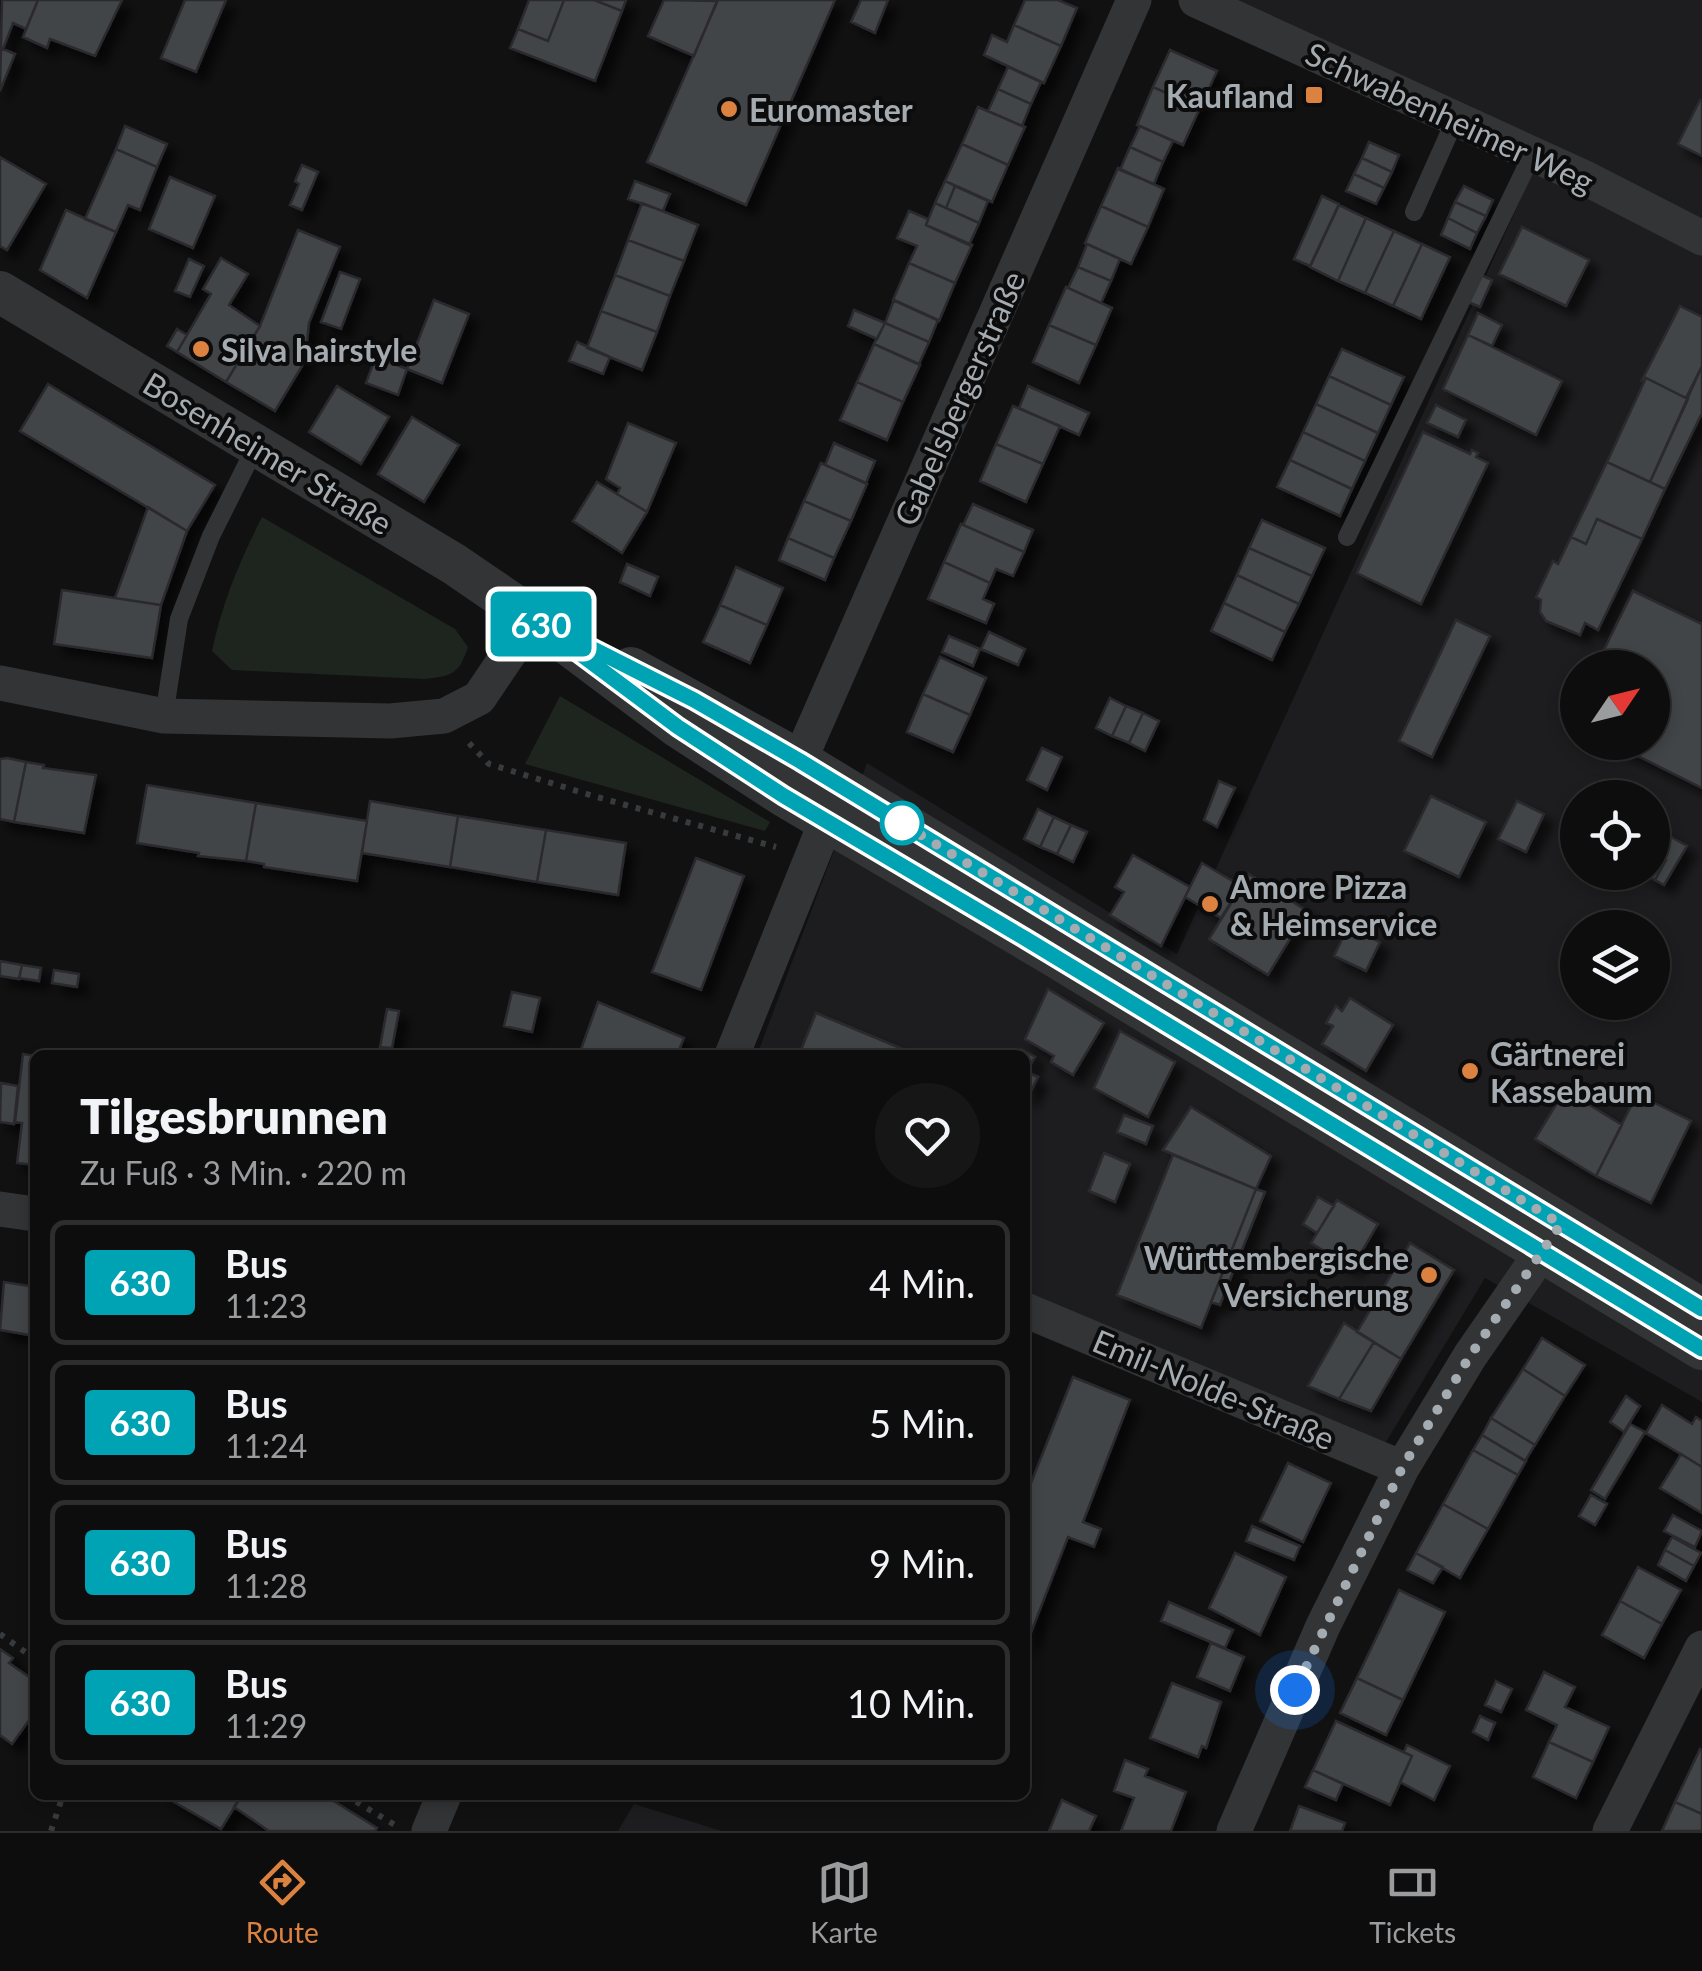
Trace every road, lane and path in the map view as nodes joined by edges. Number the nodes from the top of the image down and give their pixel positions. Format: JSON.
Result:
{"nodes":[{"id":1,"x":1134,"y":0,"type":"edge"},
{"id":2,"x":1196,"y":0,"type":"edge"},
{"id":3,"x":1455,"y":120,"type":"junction"},
{"id":4,"x":1532,"y":155,"type":"junction"},
{"id":5,"x":1414,"y":212,"type":"dead end"},
{"id":6,"x":1702,"y":238,"type":"edge"},
{"id":7,"x":0,"y":292,"type":"edge"},
{"id":8,"x":256,"y":446,"type":"junction"},
{"id":9,"x":1347,"y":537,"type":"dead end"},
{"id":10,"x":532,"y":618,"type":"junction"},
{"id":11,"x":0,"y":683,"type":"edge"},
{"id":12,"x":164,"y":716,"type":"junction"},
{"id":13,"x":444,"y":716,"type":"junction"},
{"id":14,"x":792,"y":779,"type":"junction"},
{"id":15,"x":826,"y":822,"type":"junction"},
{"id":16,"x":786,"y":850,"type":"dead end"},
{"id":17,"x":734,"y":1050,"type":"edge"},
{"id":18,"x":0,"y":1209,"type":"edge"},
{"id":19,"x":30,"y":1213,"type":"edge"},
{"id":20,"x":1551,"y":1238,"type":"junction"},
{"id":21,"x":1702,"y":1309,"type":"edge"},
{"id":22,"x":1030,"y":1312,"type":"edge"},
{"id":23,"x":1702,"y":1350,"type":"edge"},
{"id":24,"x":1402,"y":1468,"type":"junction"},
{"id":25,"x":0,"y":1634,"type":"edge"},
{"id":26,"x":1702,"y":1648,"type":"edge"},
{"id":27,"x":30,"y":1656,"type":"edge"},
{"id":28,"x":61,"y":1800,"type":"edge"},
{"id":29,"x":353,"y":1800,"type":"edge"},
{"id":30,"x":442,"y":1800,"type":"edge"},
{"id":31,"x":51,"y":1831,"type":"edge"},
{"id":32,"x":405,"y":1831,"type":"edge"},
{"id":33,"x":430,"y":1831,"type":"edge"},
{"id":34,"x":1234,"y":1831,"type":"edge"},
{"id":35,"x":1610,"y":1831,"type":"edge"}],
"edges":[{"from":1,"to":14,"type":"street","name":"Gabelsbergerstraße"},
{"from":2,"to":3,"type":"street","name":"Schwabenheimer Weg"},
{"from":3,"to":4,"type":"street","name":"Schwabenheimer Weg"},
{"from":3,"to":5,"type":"lane"},
{"from":4,"to":6,"type":"street","name":"Schwabenheimer Weg"},
{"from":4,"to":9,"type":"lane"},
{"from":7,"to":8,"type":"street","name":"Bosenheimer Straße"},
{"from":8,"to":10,"type":"street","name":"Bosenheimer Straße"},
{"from":8,"to":12,"type":"lane"},
{"from":10,"to":13,"type":"street"},
{"from":10,"to":14,"type":"street","name":"Bosenheimer Straße"},
{"from":11,"to":12,"type":"street"},
{"from":12,"to":13,"type":"street"},
{"from":13,"to":16,"type":"path"},
{"from":14,"to":15,"type":"street","name":"Bosenheimer Straße"},
{"from":14,"to":20,"type":"street","name":"Bosenheimer Straße"},
{"from":15,"to":17,"type":"street"},
{"from":15,"to":20,"type":"street","name":"Bosenheimer Straße"},
{"from":18,"to":19,"type":"street"},
{"from":20,"to":21,"type":"street","name":"Bosenheimer Straße"},
{"from":20,"to":23,"type":"street","name":"Bosenheimer Straße"},
{"from":20,"to":24,"type":"street"},
{"from":22,"to":24,"type":"street","name":"Emil-Nolde-Straße"},
{"from":24,"to":34,"type":"street"},
{"from":25,"to":27,"type":"path"},
{"from":26,"to":35,"type":"street"},
{"from":28,"to":31,"type":"path"},
{"from":29,"to":32,"type":"path"},
{"from":30,"to":33,"type":"street"}]}
